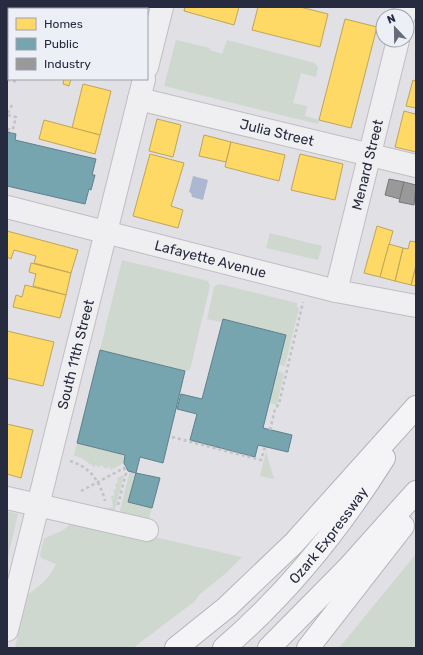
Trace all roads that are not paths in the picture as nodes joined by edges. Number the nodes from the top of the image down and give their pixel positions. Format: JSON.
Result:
{"nodes":[{"id":1,"x":162,"y":7,"type":"edge"},
{"id":2,"x":396,"y":48,"type":"edge"},
{"id":3,"x":148,"y":63,"type":"edge"},
{"id":4,"x":142,"y":89,"type":"edge"},
{"id":5,"x":370,"y":154,"type":"junction"},
{"id":6,"x":416,"y":166,"type":"edge"},
{"id":7,"x":7,"y":207,"type":"edge"},
{"id":8,"x":106,"y":232,"type":"junction"},
{"id":9,"x":336,"y":290,"type":"junction"},
{"id":10,"x":416,"y":306,"type":"edge"},
{"id":11,"x":416,"y":408,"type":"edge"},
{"id":12,"x":416,"y":492,"type":"edge"},
{"id":13,"x":7,"y":498,"type":"edge"},
{"id":14,"x":38,"y":506,"type":"junction"},
{"id":15,"x":416,"y":509,"type":"edge"},
{"id":16,"x":147,"y":530,"type":"dead end"},
{"id":17,"x":7,"y":630,"type":"edge"},
{"id":18,"x":176,"y":648,"type":"edge"},
{"id":19,"x":224,"y":648,"type":"edge"},
{"id":20,"x":269,"y":648,"type":"edge"},
{"id":21,"x":308,"y":648,"type":"edge"}],
"edges":[{"from":1,"to":3,"type":"street"},
{"from":2,"to":5,"type":"street","name":"Menard Street"},
{"from":4,"to":5,"type":"street","name":"Julia Street"},
{"from":4,"to":8,"type":"street","name":"South 11th Street"},
{"from":5,"to":6,"type":"street","name":"Julia Street"},
{"from":5,"to":9,"type":"street","name":"Menard Street"},
{"from":7,"to":8,"type":"street","name":"Lafayette Avenue"},
{"from":8,"to":9,"type":"street","name":"Lafayette Avenue"},
{"from":8,"to":14,"type":"street","name":"South 11th Street"},
{"from":9,"to":10,"type":"street","name":"Lafayette Avenue"},
{"from":11,"to":18,"type":"highway"},
{"from":11,"to":19,"type":"highway","name":"Ozark Expressway"},
{"from":12,"to":20,"type":"highway"},
{"from":13,"to":14,"type":"street"},
{"from":14,"to":16,"type":"street"},
{"from":14,"to":17,"type":"street","name":"South 11th Street"},
{"from":15,"to":21,"type":"highway"}]}
